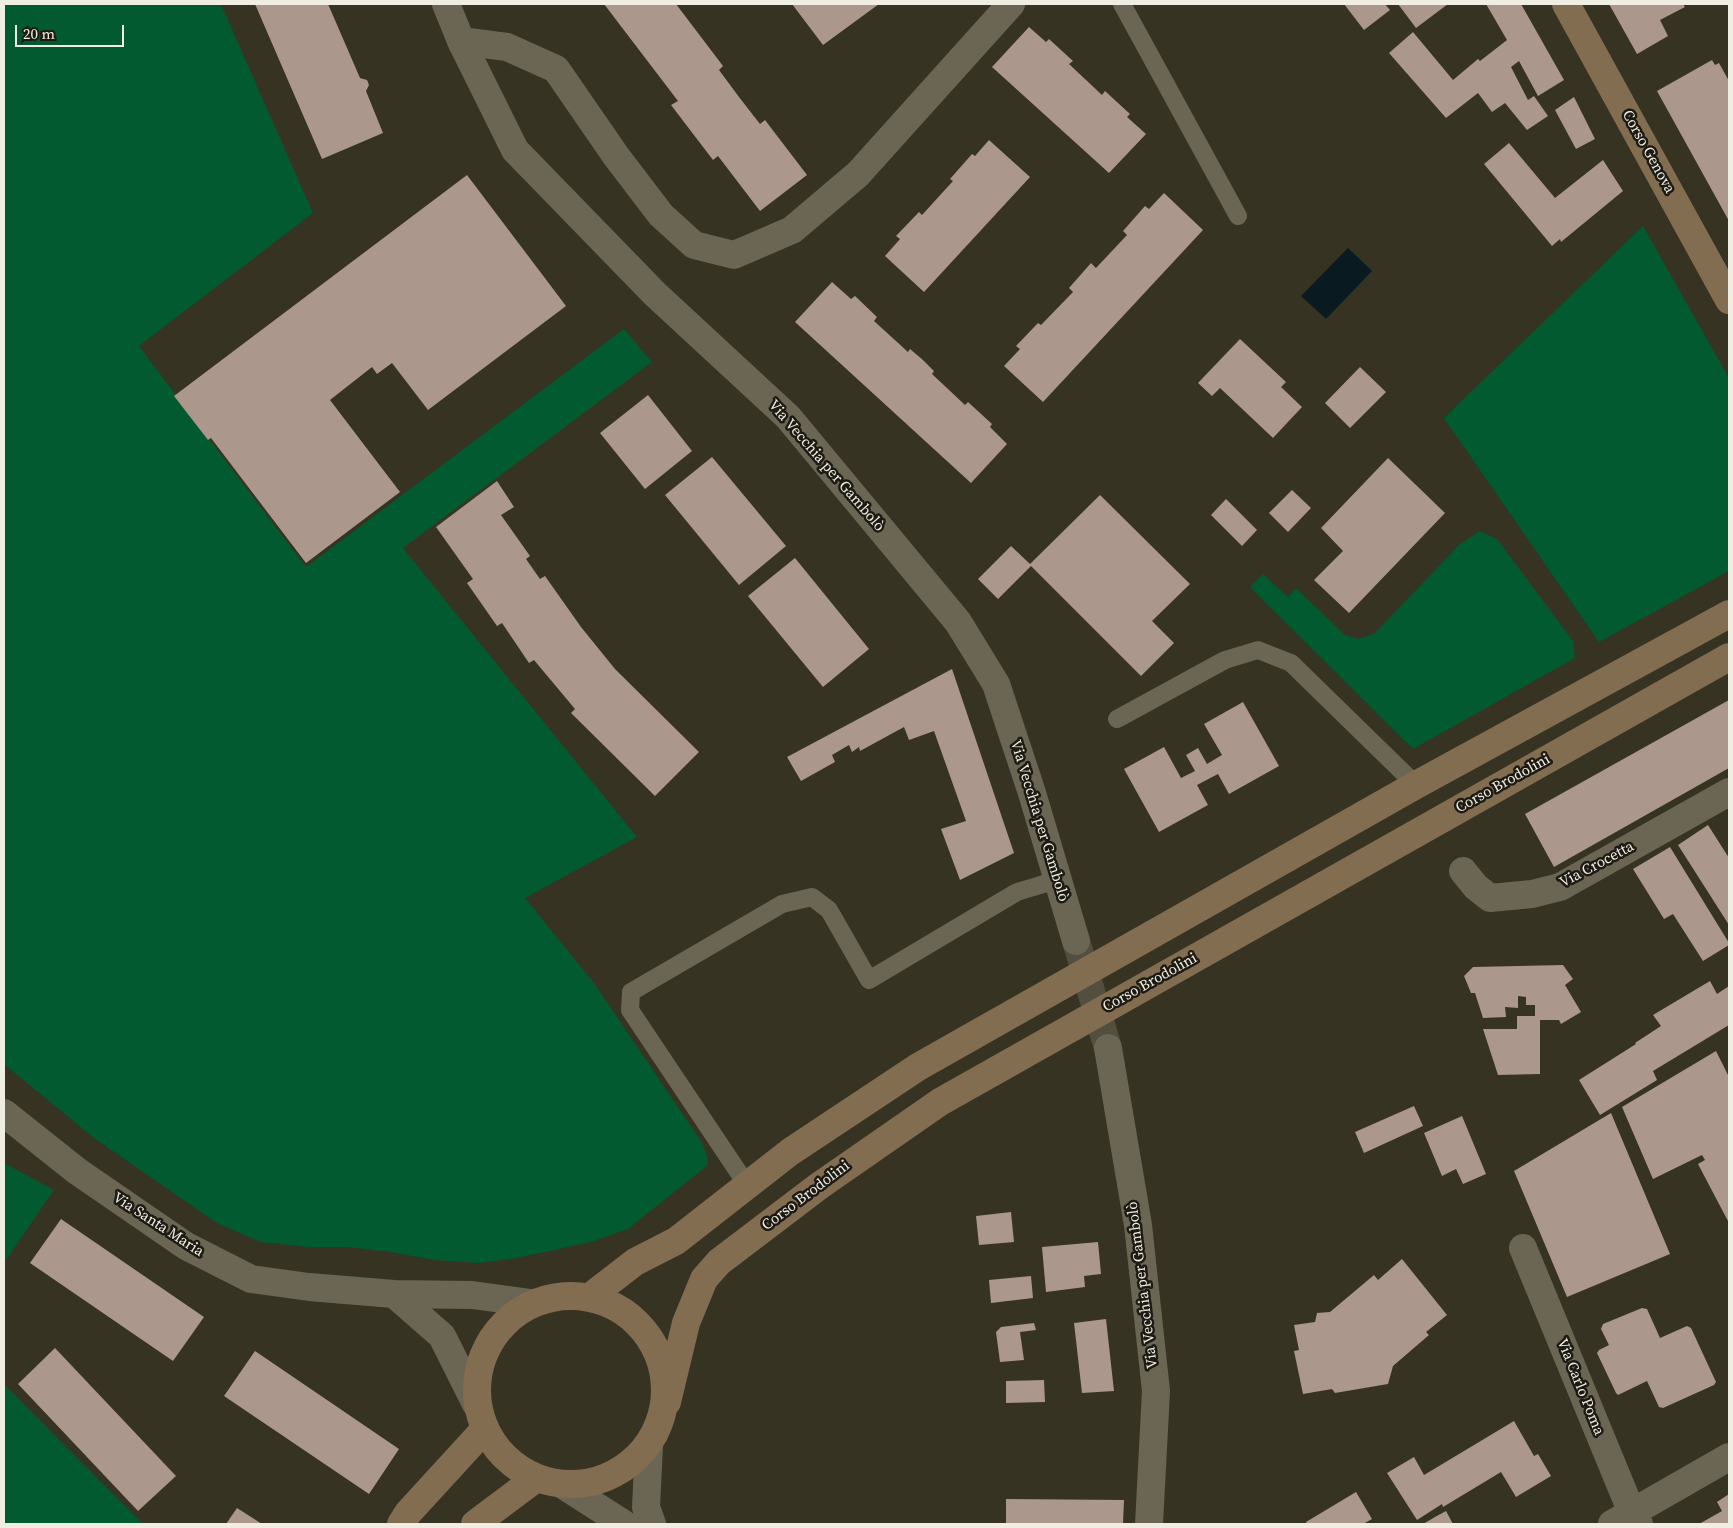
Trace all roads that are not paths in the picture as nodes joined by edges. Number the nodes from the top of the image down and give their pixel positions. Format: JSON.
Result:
{"nodes":[{"id":1,"x":446,"y":4,"type":"edge"},
{"id":2,"x":1011,"y":4,"type":"edge"},
{"id":3,"x":1122,"y":4,"type":"edge"},
{"id":4,"x":1566,"y":4,"type":"edge"},
{"id":5,"x":461,"y":41,"type":"junction"},
{"id":6,"x":1238,"y":216,"type":"dead end"},
{"id":7,"x":1729,"y":300,"type":"edge"},
{"id":8,"x":1729,"y":614,"type":"edge"},
{"id":9,"x":1729,"y":657,"type":"edge"},
{"id":10,"x":1117,"y":719,"type":"dead end"},
{"id":11,"x":1416,"y":785,"type":"junction"},
{"id":12,"x":1729,"y":792,"type":"edge"},
{"id":13,"x":1463,"y":871,"type":"dead end"},
{"id":14,"x":1057,"y":880,"type":"junction"},
{"id":15,"x":1076,"y":942,"type":"tunnel mouth"},
{"id":16,"x":1108,"y":1048,"type":"tunnel mouth"},
{"id":17,"x":4,"y":1113,"type":"edge"},
{"id":18,"x":747,"y":1185,"type":"junction"},
{"id":19,"x":1523,"y":1248,"type":"dead end"},
{"id":20,"x":394,"y":1294,"type":"junction"},
{"id":21,"x":591,"y":1296,"type":"junction"},
{"id":22,"x":531,"y":1303,"type":"junction"},
{"id":23,"x":666,"y":1402,"type":"junction"},
{"id":24,"x":476,"y":1404,"type":"junction"},
{"id":25,"x":484,"y":1430,"type":"junction"},
{"id":26,"x":649,"y":1445,"type":"junction"},
{"id":27,"x":1729,"y":1457,"type":"edge"},
{"id":28,"x":535,"y":1479,"type":"junction"},
{"id":29,"x":564,"y":1485,"type":"junction"},
{"id":30,"x":1628,"y":1520,"type":"edge"},
{"id":31,"x":401,"y":1524,"type":"edge"},
{"id":32,"x":475,"y":1524,"type":"edge"},
{"id":33,"x":624,"y":1524,"type":"edge"},
{"id":34,"x":652,"y":1524,"type":"edge"},
{"id":35,"x":1149,"y":1524,"type":"edge"}],
"edges":[{"from":1,"to":5,"type":"street","name":"Via Vecchia per Gambolò"},
{"from":2,"to":5,"type":"street"},
{"from":3,"to":6,"type":"lane"},
{"from":4,"to":7,"type":"main road","name":"Corso Genova"},
{"from":5,"to":14,"type":"street","name":"Via Vecchia per Gambolò"},
{"from":8,"to":11,"type":"main road"},
{"from":9,"to":23,"type":"main road","name":"Corso Brodolini"},
{"from":10,"to":11,"type":"lane"},
{"from":11,"to":18,"type":"main road"},
{"from":12,"to":13,"type":"street","name":"Via Crocetta"},
{"from":14,"to":15,"type":"street","name":"Via Vecchia per Gambolò"},
{"from":14,"to":18,"type":"lane"},
{"from":16,"to":35,"type":"street","name":"Via Vecchia per Gambolò"},
{"from":17,"to":20,"type":"street","name":"Via Santa Maria"},
{"from":18,"to":21,"type":"main road"},
{"from":19,"to":30,"type":"street","name":"Via Carlo Poma"},
{"from":20,"to":22,"type":"street","name":"Via Santa Maria"},
{"from":20,"to":24,"type":"street"},
{"from":21,"to":22,"type":"main road","name":"Corso Brodolini"},
{"from":21,"to":23,"type":"main road","name":"Corso Brodolini"},
{"from":22,"to":24,"type":"main road","name":"Corso Brodolini"},
{"from":23,"to":26,"type":"main road","name":"Corso Brodolini"},
{"from":24,"to":25,"type":"main road","name":"Corso Brodolini"},
{"from":25,"to":28,"type":"main road","name":"Corso Brodolini"},
{"from":25,"to":31,"type":"main road"},
{"from":26,"to":29,"type":"main road","name":"Corso Brodolini"},
{"from":26,"to":34,"type":"street"},
{"from":27,"to":30,"type":"street"},
{"from":28,"to":29,"type":"main road","name":"Corso Brodolini"},
{"from":28,"to":32,"type":"main road"},
{"from":29,"to":33,"type":"street"}]}
